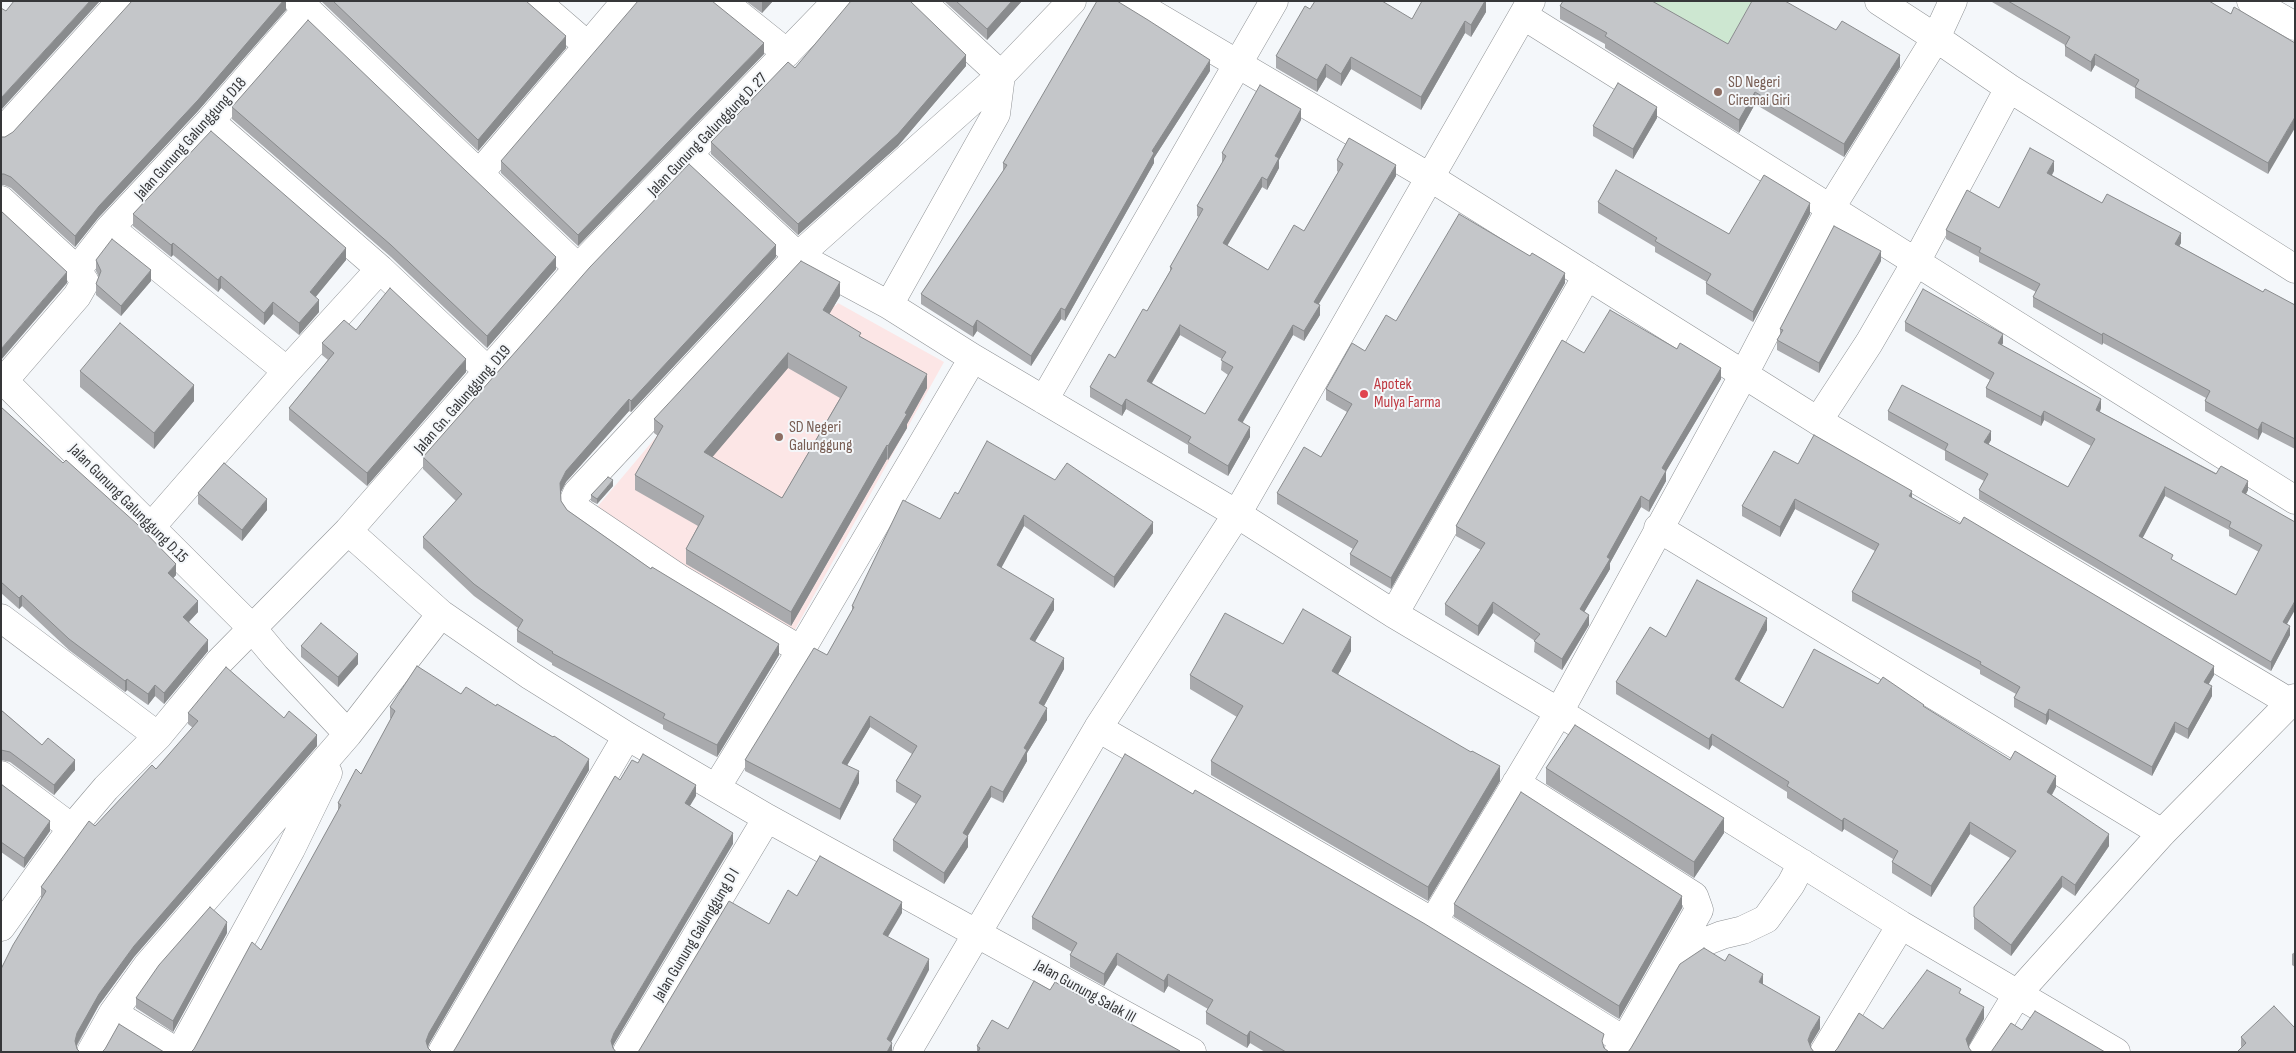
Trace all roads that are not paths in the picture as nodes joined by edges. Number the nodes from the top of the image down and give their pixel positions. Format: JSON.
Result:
{"nodes":[{"id":1,"x":121,"y":1,"type":"edge"},
{"id":2,"x":536,"y":1,"type":"edge"},
{"id":3,"x":626,"y":1,"type":"edge"},
{"id":4,"x":722,"y":1,"type":"edge"},
{"id":5,"x":837,"y":1,"type":"edge"},
{"id":6,"x":920,"y":1,"type":"edge"},
{"id":7,"x":1072,"y":1,"type":"edge"},
{"id":8,"x":1131,"y":1,"type":"edge"},
{"id":9,"x":1274,"y":1,"type":"edge"},
{"id":10,"x":1878,"y":1,"type":"edge"},
{"id":11,"x":1953,"y":1,"type":"edge"},
{"id":12,"x":2251,"y":1,"type":"edge"},
{"id":13,"x":302,"y":5,"type":"edge"},
{"id":14,"x":1527,"y":9,"type":"edge"},
{"id":15,"x":2295,"y":26,"type":"edge"},
{"id":16,"x":1936,"y":38,"type":"junction"},
{"id":17,"x":587,"y":45,"type":"junction"},
{"id":18,"x":787,"y":53,"type":"junction"},
{"id":19,"x":1237,"y":64,"type":"junction"},
{"id":20,"x":1001,"y":76,"type":"junction"},
{"id":21,"x":2009,"y":88,"type":"junction"},
{"id":22,"x":210,"y":121,"type":"junction"},
{"id":23,"x":1,"y":133,"type":"edge"},
{"id":24,"x":689,"y":154,"type":"junction"},
{"id":25,"x":479,"y":174,"type":"junction"},
{"id":26,"x":1431,"y":178,"type":"junction"},
{"id":27,"x":1,"y":200,"type":"edge"},
{"id":28,"x":1830,"y":209,"type":"junction"},
{"id":29,"x":110,"y":228,"type":"junction"},
{"id":30,"x":798,"y":256,"type":"junction"},
{"id":31,"x":1916,"y":262,"type":"junction"},
{"id":32,"x":578,"y":268,"type":"junction"},
{"id":33,"x":380,"y":269,"type":"junction"},
{"id":34,"x":2295,"y":269,"type":"edge"},
{"id":35,"x":77,"y":270,"type":"junction"},
{"id":36,"x":1587,"y":276,"type":"junction"},
{"id":37,"x":889,"y":306,"type":"junction"},
{"id":38,"x":973,"y":358,"type":"junction"},
{"id":39,"x":287,"y":371,"type":"junction"},
{"id":40,"x":488,"y":371,"type":"junction"},
{"id":41,"x":1744,"y":374,"type":"junction"},
{"id":42,"x":3,"y":382,"type":"edge"},
{"id":43,"x":1044,"y":400,"type":"junction"},
{"id":44,"x":1818,"y":421,"type":"junction"},
{"id":45,"x":2295,"y":500,"type":"edge"},
{"id":46,"x":1237,"y":514,"type":"junction"},
{"id":47,"x":151,"y":527,"type":"junction"},
{"id":48,"x":1658,"y":528,"type":"junction"},
{"id":49,"x":348,"y":531,"type":"junction"},
{"id":50,"x":441,"y":614,"type":"junction"},
{"id":51,"x":1394,"y":614,"type":"junction"},
{"id":52,"x":1,"y":618,"type":"edge"},
{"id":53,"x":251,"y":627,"type":"junction"},
{"id":54,"x":801,"y":650,"type":"junction"},
{"id":55,"x":2293,"y":700,"type":"edge"},
{"id":56,"x":1558,"y":712,"type":"junction"},
{"id":57,"x":1098,"y":728,"type":"junction"},
{"id":58,"x":348,"y":734,"type":"junction"},
{"id":59,"x":158,"y":736,"type":"junction"},
{"id":60,"x":627,"y":736,"type":"junction"},
{"id":61,"x":1,"y":775,"type":"edge"},
{"id":62,"x":1516,"y":783,"type":"junction"},
{"id":63,"x":716,"y":788,"type":"junction"},
{"id":64,"x":767,"y":818,"type":"junction"},
{"id":65,"x":72,"y":828,"type":"junction"},
{"id":66,"x":2162,"y":833,"type":"junction"},
{"id":67,"x":1802,"y":863,"type":"junction"},
{"id":68,"x":1434,"y":922,"type":"junction"},
{"id":69,"x":1902,"y":925,"type":"junction"},
{"id":70,"x":1,"y":927,"type":"edge"},
{"id":71,"x":978,"y":933,"type":"junction"},
{"id":72,"x":1669,"y":964,"type":"junction"},
{"id":73,"x":2018,"y":993,"type":"junction"},
{"id":74,"x":113,"y":1012,"type":"junction"},
{"id":75,"x":1621,"y":1046,"type":"edge"},
{"id":76,"x":91,"y":1052,"type":"edge"},
{"id":77,"x":179,"y":1052,"type":"edge"},
{"id":78,"x":442,"y":1052,"type":"edge"},
{"id":79,"x":627,"y":1052,"type":"edge"},
{"id":80,"x":907,"y":1052,"type":"edge"},
{"id":81,"x":1192,"y":1052,"type":"edge"},
{"id":82,"x":1824,"y":1052,"type":"edge"},
{"id":83,"x":1982,"y":1052,"type":"edge"},
{"id":84,"x":2116,"y":1052,"type":"edge"}],
"edges":[{"from":1,"to":23,"type":"street"},
{"from":2,"to":17,"type":"street"},
{"from":3,"to":17,"type":"street"},
{"from":4,"to":18,"type":"street"},
{"from":5,"to":18,"type":"street","name":"Jalan Gunung Galunggung D. 27"},
{"from":6,"to":20,"type":"street"},
{"from":7,"to":20,"type":"street"},
{"from":8,"to":19,"type":"street"},
{"from":9,"to":19,"type":"street"},
{"from":10,"to":16,"type":"street"},
{"from":11,"to":16,"type":"street"},
{"from":12,"to":15,"type":"street"},
{"from":13,"to":22,"type":"street","name":"Jalan Gunung Galunggung D18"},
{"from":13,"to":25,"type":"street"},
{"from":14,"to":26,"type":"street"},
{"from":14,"to":28,"type":"street"},
{"from":16,"to":21,"type":"street"},
{"from":16,"to":28,"type":"street"},
{"from":17,"to":25,"type":"street"},
{"from":18,"to":24,"type":"street","name":"Jalan Gunung Galunggung D. 27"},
{"from":19,"to":26,"type":"street"},
{"from":19,"to":43,"type":"street"},
{"from":20,"to":30,"type":"street"},
{"from":20,"to":37,"type":"street"},
{"from":21,"to":31,"type":"street"},
{"from":21,"to":34,"type":"street"},
{"from":22,"to":29,"type":"street","name":"Jalan Gunung Galunggung D18"},
{"from":22,"to":33,"type":"street"},
{"from":24,"to":30,"type":"street"},
{"from":24,"to":32,"type":"street","name":"Jalan Gunung Galunggung D. 27"},
{"from":25,"to":32,"type":"street"},
{"from":26,"to":36,"type":"street"},
{"from":26,"to":46,"type":"street"},
{"from":27,"to":35,"type":"street"},
{"from":28,"to":31,"type":"street"},
{"from":28,"to":41,"type":"street"},
{"from":29,"to":35,"type":"street","name":"Jalan Gunung Galunggung D18"},
{"from":29,"to":39,"type":"street"},
{"from":30,"to":37,"type":"street"},
{"from":30,"to":54,"type":"street"},
{"from":31,"to":44,"type":"street"},
{"from":31,"to":45,"type":"street"},
{"from":32,"to":40,"type":"street","name":"Jalan Gn. Galunggung. D19"},
{"from":33,"to":39,"type":"street"},
{"from":33,"to":40,"type":"street"},
{"from":35,"to":42,"type":"street"},
{"from":36,"to":41,"type":"street"},
{"from":36,"to":51,"type":"street"},
{"from":37,"to":38,"type":"street"},
{"from":38,"to":43,"type":"street"},
{"from":38,"to":54,"type":"street"},
{"from":39,"to":47,"type":"street"},
{"from":40,"to":49,"type":"street","name":"Jalan Gn. Galunggung. D19"},
{"from":41,"to":44,"type":"street"},
{"from":41,"to":48,"type":"street"},
{"from":42,"to":47,"type":"street","name":"Jalan Gunung Galunggung D.15"},
{"from":43,"to":46,"type":"street"},
{"from":44,"to":55,"type":"street"},
{"from":46,"to":51,"type":"street"},
{"from":46,"to":57,"type":"street"},
{"from":47,"to":53,"type":"street","name":"Jalan Gunung Galunggung D.15"},
{"from":48,"to":56,"type":"street"},
{"from":48,"to":66,"type":"street"},
{"from":49,"to":50,"type":"street","name":"Jalan Gunung Salak III"},
{"from":49,"to":53,"type":"street","name":"Jalan Gn. Galunggung. D19"},
{"from":50,"to":58,"type":"street"},
{"from":50,"to":60,"type":"street","name":"Jalan Gunung Salak III"},
{"from":51,"to":56,"type":"street"},
{"from":52,"to":59,"type":"street"},
{"from":53,"to":58,"type":"street","name":"Jalan Gunung Galunggung D.15"},
{"from":53,"to":59,"type":"street","name":"Jalan Gn. Galunggung. D19"},
{"from":54,"to":63,"type":"street"},
{"from":55,"to":66,"type":"street"},
{"from":56,"to":62,"type":"street"},
{"from":56,"to":67,"type":"street"},
{"from":57,"to":68,"type":"street"},
{"from":57,"to":71,"type":"street"},
{"from":58,"to":74,"type":"street"},
{"from":58,"to":77,"type":"street"},
{"from":59,"to":65,"type":"street","name":"Jalan Gn. Galunggung. D19"},
{"from":60,"to":63,"type":"street","name":"Jalan Gunung Salak III"},
{"from":60,"to":78,"type":"street"},
{"from":61,"to":65,"type":"street"},
{"from":62,"to":68,"type":"street"},
{"from":62,"to":72,"type":"street"},
{"from":63,"to":64,"type":"street","name":"Jalan Gunung Salak III"},
{"from":64,"to":71,"type":"street","name":"Jalan Gunung Salak III"},
{"from":64,"to":79,"type":"street","name":"Jalan Gunung Galunggung D I"},
{"from":65,"to":70,"type":"street","name":"Jalan Gn. Galunggung. D19"},
{"from":66,"to":73,"type":"street"},
{"from":67,"to":69,"type":"street"},
{"from":67,"to":72,"type":"street"},
{"from":68,"to":75,"type":"street"},
{"from":69,"to":73,"type":"street"},
{"from":69,"to":82,"type":"street"},
{"from":71,"to":80,"type":"street"},
{"from":71,"to":81,"type":"street","name":"Jalan Gunung Salak III"},
{"from":72,"to":75,"type":"street"},
{"from":73,"to":83,"type":"street"},
{"from":73,"to":84,"type":"street"},
{"from":74,"to":76,"type":"street"},
{"from":74,"to":77,"type":"street"}]}
